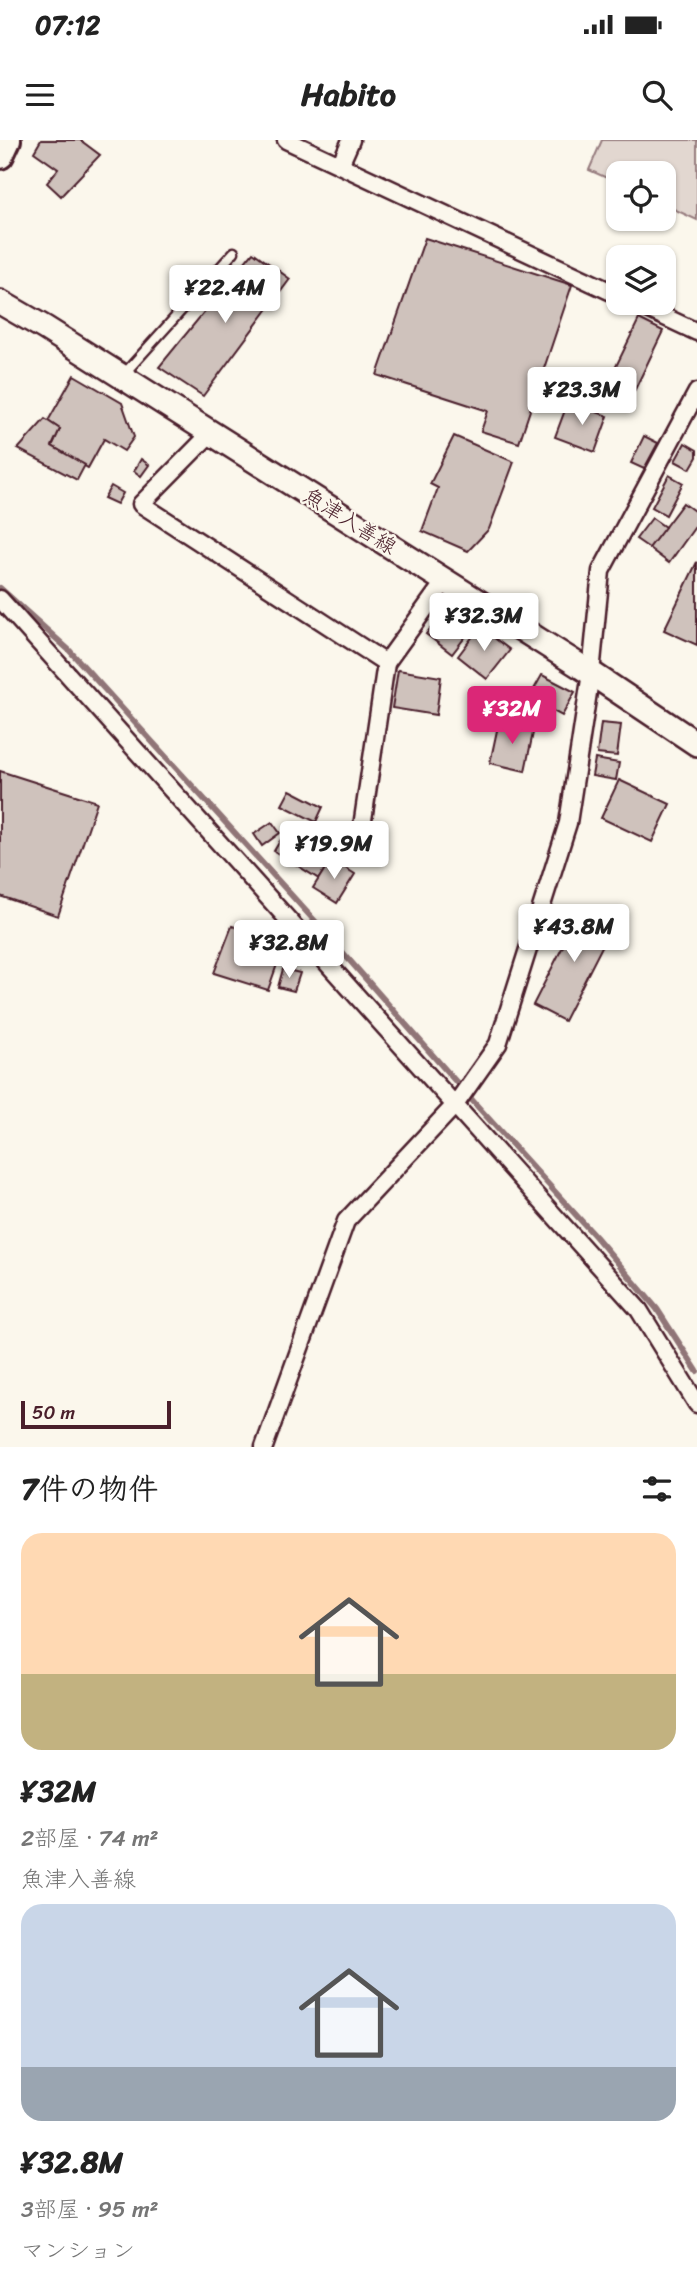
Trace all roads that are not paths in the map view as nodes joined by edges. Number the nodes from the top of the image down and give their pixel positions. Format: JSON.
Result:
{"nodes":[{"id":1,"x":7,"y":140,"type":"edge"},
{"id":2,"x":286,"y":140,"type":"edge"},
{"id":3,"x":351,"y":140,"type":"edge"},
{"id":4,"x":0,"y":155,"type":"edge"},
{"id":5,"x":340,"y":165,"type":"junction"},
{"id":6,"x":234,"y":252,"type":"dead end"},
{"id":7,"x":606,"y":289,"type":"edge"},
{"id":8,"x":0,"y":302,"type":"edge"},
{"id":9,"x":662,"y":315,"type":"edge"},
{"id":10,"x":697,"y":331,"type":"edge"},
{"id":11,"x":122,"y":376,"type":"junction"},
{"id":12,"x":697,"y":392,"type":"edge"},
{"id":13,"x":211,"y":433,"type":"junction"},
{"id":14,"x":445,"y":581,"type":"junction"},
{"id":15,"x":0,"y":599,"type":"edge"},
{"id":16,"x":386,"y":663,"type":"junction"},
{"id":17,"x":591,"y":673,"type":"junction"},
{"id":18,"x":697,"y":744,"type":"edge"},
{"id":19,"x":359,"y":846,"type":"dead end"},
{"id":20,"x":455,"y":1105,"type":"junction"},
{"id":21,"x":697,"y":1404,"type":"edge"},
{"id":22,"x":264,"y":1447,"type":"edge"}],
"edges":[{"from":1,"to":4,"type":"main road"},
{"from":2,"to":5,"type":"street"},
{"from":3,"to":5,"type":"street"},
{"from":5,"to":7,"type":"street"},
{"from":6,"to":11,"type":"lane"},
{"from":8,"to":11,"type":"main road","name":"魚津入善線"},
{"from":9,"to":10,"type":"street"},
{"from":11,"to":13,"type":"main road","name":"魚津入善線"},
{"from":12,"to":17,"type":"street"},
{"from":13,"to":14,"type":"main road","name":"魚津入善線"},
{"from":13,"to":16,"type":"street"},
{"from":14,"to":16,"type":"street"},
{"from":14,"to":17,"type":"main road","name":"魚津入善線"},
{"from":15,"to":20,"type":"street"},
{"from":16,"to":19,"type":"street"},
{"from":17,"to":18,"type":"main road","name":"魚津入善線"},
{"from":17,"to":20,"type":"street"},
{"from":20,"to":21,"type":"street"},
{"from":20,"to":22,"type":"street"}]}
